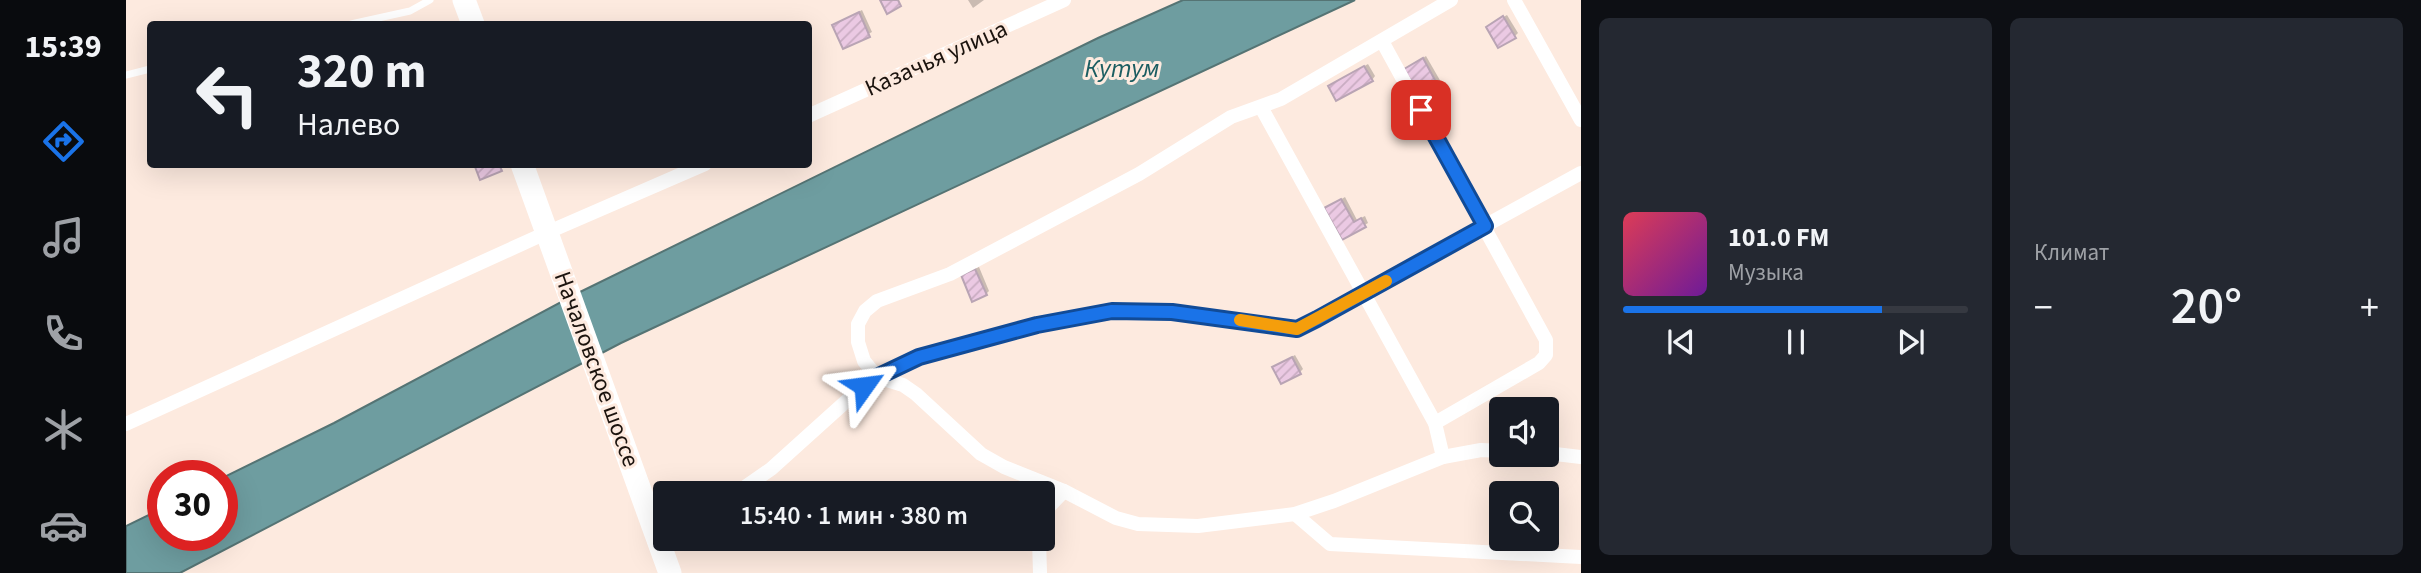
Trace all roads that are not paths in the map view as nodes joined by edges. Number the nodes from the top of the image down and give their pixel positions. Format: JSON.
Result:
{"nodes":[{"id":1,"x":430,"y":0,"type":"edge"},
{"id":2,"x":464,"y":0,"type":"edge"},
{"id":3,"x":1064,"y":0,"type":"edge"},
{"id":4,"x":1451,"y":0,"type":"edge"},
{"id":5,"x":1514,"y":0,"type":"edge"},
{"id":6,"x":365,"y":21,"type":"edge"},
{"id":7,"x":472,"y":21,"type":"edge"},
{"id":8,"x":1382,"y":41,"type":"junction"},
{"id":9,"x":147,"y":70,"type":"edge"},
{"id":10,"x":126,"y":75,"type":"edge"},
{"id":11,"x":1261,"y":107,"type":"junction"},
{"id":12,"x":812,"y":114,"type":"edge"},
{"id":13,"x":1581,"y":120,"type":"edge"},
{"id":14,"x":523,"y":168,"type":"edge"},
{"id":15,"x":696,"y":168,"type":"edge"},
{"id":16,"x":1581,"y":173,"type":"edge"},
{"id":17,"x":1485,"y":226,"type":"junction"},
{"id":18,"x":546,"y":233,"type":"junction"},
{"id":19,"x":1362,"y":294,"type":"junction"},
{"id":20,"x":877,"y":377,"type":"junction"},
{"id":21,"x":1435,"y":423,"type":"junction"},
{"id":22,"x":126,"y":424,"type":"edge"},
{"id":23,"x":1489,"y":450,"type":"edge"},
{"id":24,"x":1559,"y":454,"type":"edge"},
{"id":25,"x":1443,"y":457,"type":"junction"},
{"id":26,"x":1581,"y":457,"type":"edge"},
{"id":27,"x":754,"y":481,"type":"edge"},
{"id":28,"x":1064,"y":491,"type":"junction"},
{"id":29,"x":1055,"y":500,"type":"edge"},
{"id":30,"x":653,"y":507,"type":"edge"},
{"id":31,"x":1295,"y":514,"type":"junction"},
{"id":32,"x":666,"y":551,"type":"edge"},
{"id":33,"x":1039,"y":551,"type":"edge"},
{"id":34,"x":1581,"y":557,"type":"edge"},
{"id":35,"x":670,"y":573,"type":"edge"},
{"id":36,"x":1040,"y":573,"type":"edge"}],
"edges":[{"from":1,"to":6,"type":"lane"},
{"from":2,"to":7,"type":"main road"},
{"from":3,"to":12,"type":"street","name":"Казачья улица"},
{"from":4,"to":8,"type":"street"},
{"from":5,"to":13,"type":"street"},
{"from":8,"to":11,"type":"street"},
{"from":8,"to":17,"type":"street"},
{"from":9,"to":10,"type":"lane"},
{"from":11,"to":19,"type":"street"},
{"from":11,"to":20,"type":"street"},
{"from":14,"to":18,"type":"main road","name":"Началовское шоссе"},
{"from":15,"to":18,"type":"street"},
{"from":16,"to":17,"type":"street"},
{"from":17,"to":19,"type":"street"},
{"from":17,"to":21,"type":"street"},
{"from":18,"to":22,"type":"street"},
{"from":18,"to":30,"type":"main road","name":"Началовское шоссе"},
{"from":19,"to":20,"type":"street"},
{"from":19,"to":21,"type":"street"},
{"from":20,"to":27,"type":"street"},
{"from":20,"to":28,"type":"street"},
{"from":21,"to":25,"type":"street"},
{"from":23,"to":25,"type":"street"},
{"from":24,"to":26,"type":"street"},
{"from":25,"to":31,"type":"street"},
{"from":28,"to":29,"type":"street"},
{"from":28,"to":31,"type":"street"},
{"from":31,"to":34,"type":"street"},
{"from":32,"to":35,"type":"main road","name":"Началовское шоссе"},
{"from":33,"to":36,"type":"street"}]}
